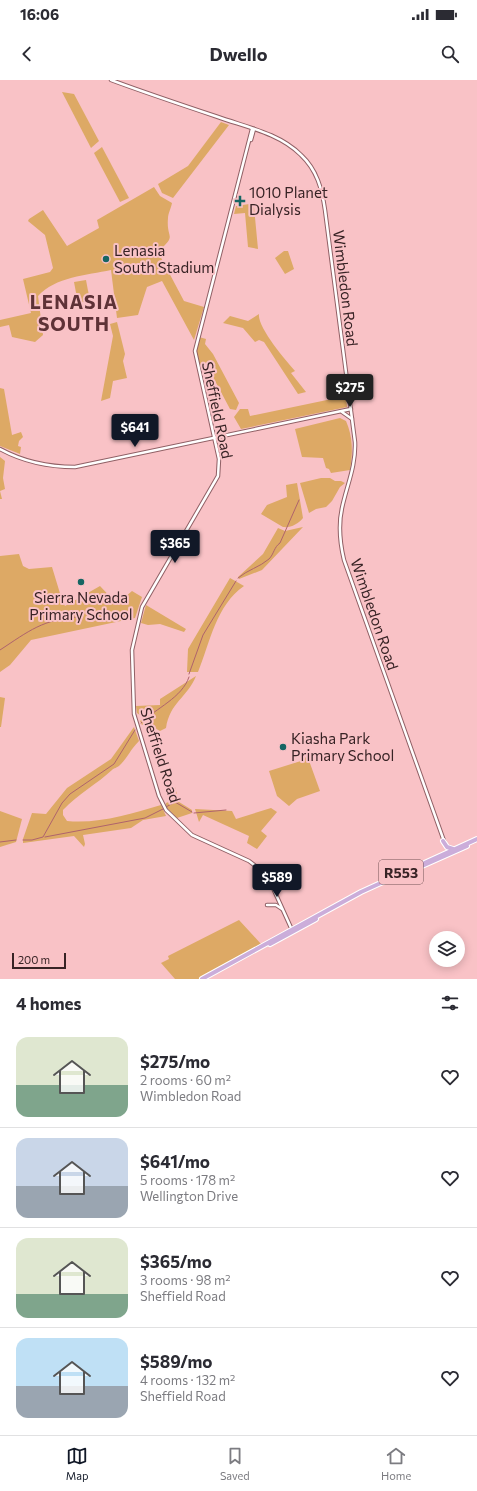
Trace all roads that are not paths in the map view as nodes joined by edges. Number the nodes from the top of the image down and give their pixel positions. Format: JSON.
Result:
{"nodes":[{"id":1,"x":111,"y":80,"type":"edge"},
{"id":2,"x":253,"y":129,"type":"junction"},
{"id":3,"x":351,"y":410,"type":"junction"},
{"id":4,"x":340,"y":412,"type":"junction"},
{"id":5,"x":352,"y":419,"type":"junction"},
{"id":6,"x":214,"y":438,"type":"junction"},
{"id":7,"x":0,"y":449,"type":"edge"},
{"id":8,"x":443,"y":841,"type":"junction"},
{"id":9,"x":477,"y":841,"type":"edge"},
{"id":10,"x":455,"y":848,"type":"junction"},
{"id":11,"x":448,"y":853,"type":"junction"},
{"id":12,"x":267,"y":904,"type":"dead end"},
{"id":13,"x":282,"y":909,"type":"junction"},
{"id":14,"x":292,"y":931,"type":"junction"},
{"id":15,"x":202,"y":979,"type":"edge"},
{"id":16,"x":206,"y":979,"type":"edge"}],
"edges":[{"from":1,"to":2,"type":"street","name":"Wimbledon Road"},
{"from":2,"to":3,"type":"street","name":"Wimbledon Road"},
{"from":2,"to":6,"type":"street","name":"Sheffield Road"},
{"from":3,"to":4,"type":"street"},
{"from":3,"to":5,"type":"street","name":"Wimbledon Road"},
{"from":4,"to":5,"type":"street"},
{"from":4,"to":6,"type":"street"},
{"from":5,"to":8,"type":"street","name":"Wimbledon Road"},
{"from":6,"to":7,"type":"street"},
{"from":6,"to":13,"type":"street","name":"Sheffield Road"},
{"from":8,"to":10,"type":"main road"},
{"from":8,"to":11,"type":"street","name":"Wimbledon Road"},
{"from":9,"to":10,"type":"main road","number":"R553"},
{"from":9,"to":11,"type":"main road","number":"R553"},
{"from":10,"to":11,"type":"main road","number":"R553"},
{"from":11,"to":14,"type":"main road","number":"R553"},
{"from":12,"to":13,"type":"street"},
{"from":13,"to":14,"type":"street","name":"Sheffield Road"},
{"from":14,"to":15,"type":"main road","number":"R553"},
{"from":14,"to":16,"type":"main road","number":"R553"}]}
